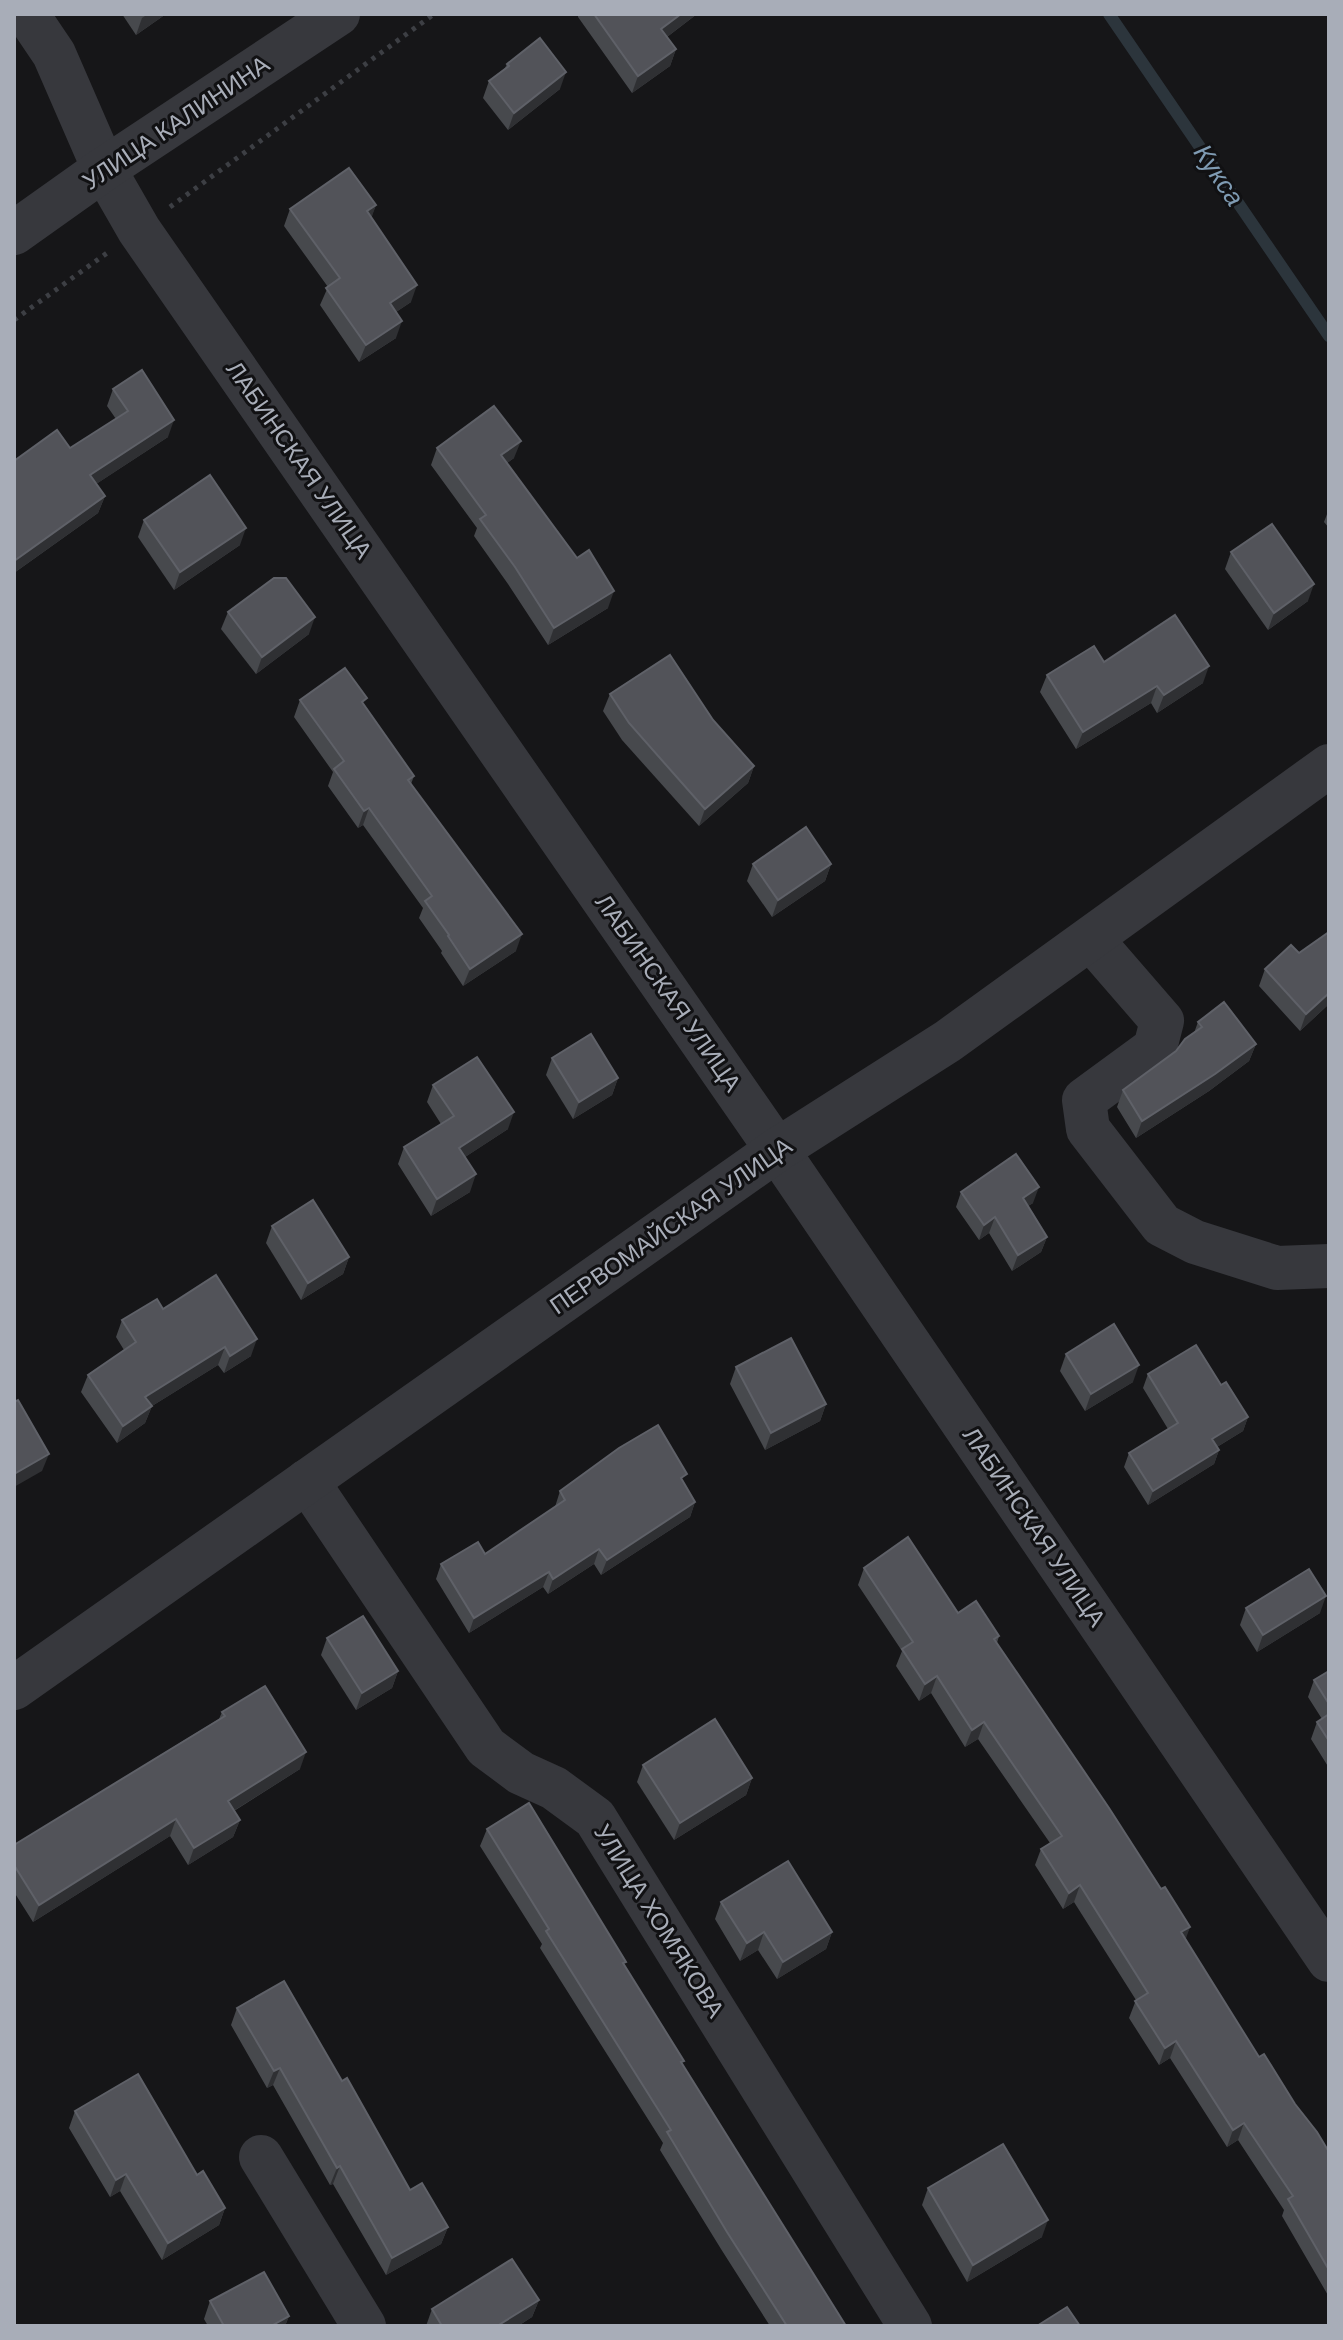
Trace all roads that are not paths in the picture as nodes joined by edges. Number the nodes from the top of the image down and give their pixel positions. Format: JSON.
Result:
{"nodes":[{"id":1,"x":27,"y":14,"type":"edge"},
{"id":2,"x":338,"y":14,"type":"edge"},
{"id":3,"x":104,"y":169,"type":"junction"},
{"id":4,"x":14,"y":233,"type":"edge"},
{"id":5,"x":1329,"y":766,"type":"edge"},
{"id":6,"x":1091,"y":939,"type":"junction"},
{"id":7,"x":777,"y":1150,"type":"junction"},
{"id":8,"x":1329,"y":1266,"type":"edge"},
{"id":9,"x":307,"y":1481,"type":"junction"},
{"id":10,"x":14,"y":1688,"type":"edge"},
{"id":11,"x":1329,"y":1960,"type":"edge"},
{"id":12,"x":261,"y":2157,"type":"dead end"},
{"id":13,"x":364,"y":2326,"type":"edge"},
{"id":14,"x":910,"y":2326,"type":"edge"}],
"edges":[{"from":1,"to":3,"type":"street","name":"ЛАБИНСКАЯ УЛИЦА"},
{"from":2,"to":3,"type":"street","name":"УЛИЦА КАЛИНИНА"},
{"from":3,"to":4,"type":"street","name":"УЛИЦА КАЛИНИНА"},
{"from":3,"to":7,"type":"street","name":"ЛАБИНСКАЯ УЛИЦА"},
{"from":5,"to":6,"type":"street","name":"ПЕРВОМАЙСКАЯ УЛИЦА"},
{"from":6,"to":7,"type":"street","name":"ПЕРВОМАЙСКАЯ УЛИЦА"},
{"from":6,"to":8,"type":"street"},
{"from":7,"to":9,"type":"street","name":"ПЕРВОМАЙСКАЯ УЛИЦА"},
{"from":7,"to":11,"type":"street","name":"ЛАБИНСКАЯ УЛИЦА"},
{"from":9,"to":10,"type":"street","name":"ПЕРВОМАЙСКАЯ УЛИЦА"},
{"from":9,"to":14,"type":"street","name":"УЛИЦА ХОМЯКОВА"},
{"from":12,"to":13,"type":"street"}]}
